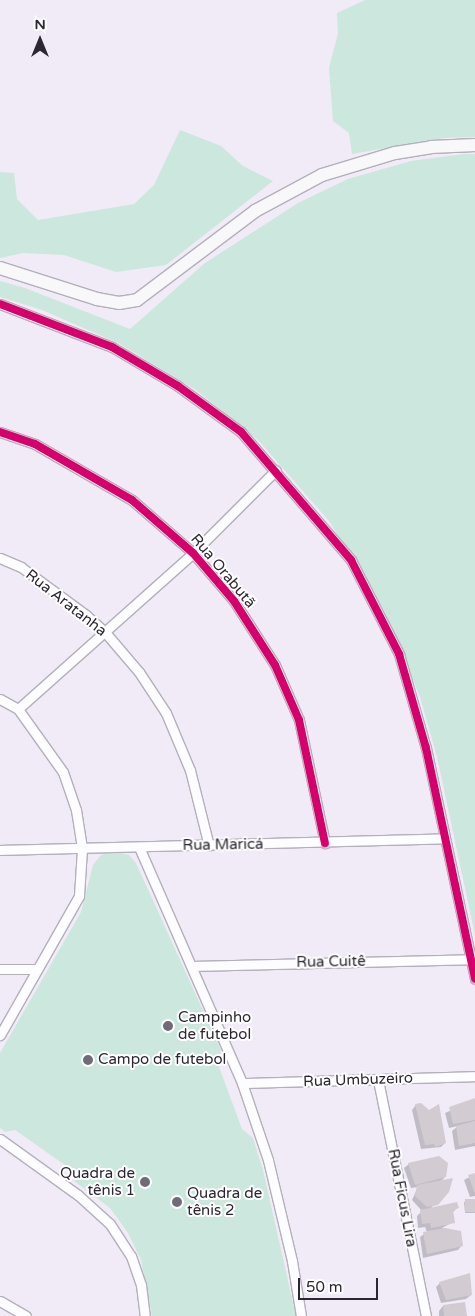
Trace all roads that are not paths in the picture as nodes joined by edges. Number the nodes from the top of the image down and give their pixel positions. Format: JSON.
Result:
{"nodes":[{"id":1,"x":475,"y":145,"type":"edge"},
{"id":2,"x":0,"y":268,"type":"edge"},
{"id":3,"x":0,"y":304,"type":"edge"},
{"id":4,"x":0,"y":432,"type":"edge"},
{"id":5,"x":276,"y":470,"type":"junction"},
{"id":6,"x":193,"y":553,"type":"junction"},
{"id":7,"x":0,"y":558,"type":"edge"},
{"id":8,"x":104,"y":631,"type":"junction"},
{"id":9,"x":0,"y":699,"type":"edge"},
{"id":10,"x":18,"y":709,"type":"junction"},
{"id":11,"x":445,"y":838,"type":"junction"},
{"id":12,"x":326,"y":843,"type":"junction"},
{"id":13,"x":209,"y":846,"type":"junction"},
{"id":14,"x":139,"y":847,"type":"junction"},
{"id":15,"x":82,"y":849,"type":"junction"},
{"id":16,"x":0,"y":850,"type":"edge"},
{"id":17,"x":471,"y":959,"type":"junction"},
{"id":18,"x":192,"y":966,"type":"junction"},
{"id":19,"x":0,"y":969,"type":"edge"},
{"id":20,"x":37,"y":969,"type":"junction"},
{"id":21,"x":475,"y":980,"type":"edge"},
{"id":22,"x":0,"y":1036,"type":"edge"},
{"id":23,"x":475,"y":1076,"type":"edge"},
{"id":24,"x":378,"y":1080,"type":"junction"},
{"id":25,"x":242,"y":1083,"type":"junction"},
{"id":26,"x":0,"y":1139,"type":"edge"},
{"id":27,"x":0,"y":1301,"type":"edge"},
{"id":28,"x":26,"y":1316,"type":"edge"},
{"id":29,"x":145,"y":1316,"type":"edge"},
{"id":30,"x":300,"y":1316,"type":"edge"},
{"id":31,"x":426,"y":1316,"type":"edge"}],
"edges":[{"from":1,"to":2,"type":"street"},
{"from":3,"to":5,"type":"street"},
{"from":4,"to":6,"type":"street","name":"Rua Orabutã"},
{"from":5,"to":6,"type":"street"},
{"from":5,"to":11,"type":"street"},
{"from":6,"to":8,"type":"street"},
{"from":6,"to":12,"type":"street","name":"Rua Orabutã"},
{"from":7,"to":8,"type":"street","name":"Rua Aratanha"},
{"from":8,"to":10,"type":"street"},
{"from":8,"to":13,"type":"street","name":"Rua Aratanha"},
{"from":9,"to":10,"type":"street"},
{"from":10,"to":15,"type":"street"},
{"from":11,"to":12,"type":"street","name":"Rua Maricá"},
{"from":11,"to":17,"type":"street"},
{"from":12,"to":13,"type":"street","name":"Rua Maricá"},
{"from":13,"to":14,"type":"street","name":"Rua Maricá"},
{"from":14,"to":15,"type":"street","name":"Rua Maricá"},
{"from":14,"to":18,"type":"street"},
{"from":15,"to":16,"type":"street","name":"Rua Maricá"},
{"from":15,"to":20,"type":"street"},
{"from":17,"to":18,"type":"street","name":"Rua Cuitê"},
{"from":17,"to":21,"type":"street"},
{"from":18,"to":25,"type":"street"},
{"from":19,"to":20,"type":"street"},
{"from":20,"to":22,"type":"street"},
{"from":23,"to":24,"type":"street","name":"Rua Umbuzeiro"},
{"from":24,"to":25,"type":"street","name":"Rua Umbuzeiro"},
{"from":24,"to":31,"type":"street","name":"Rua Ficus Lira"},
{"from":25,"to":30,"type":"street"},
{"from":26,"to":29,"type":"street"},
{"from":27,"to":28,"type":"street"}]}
